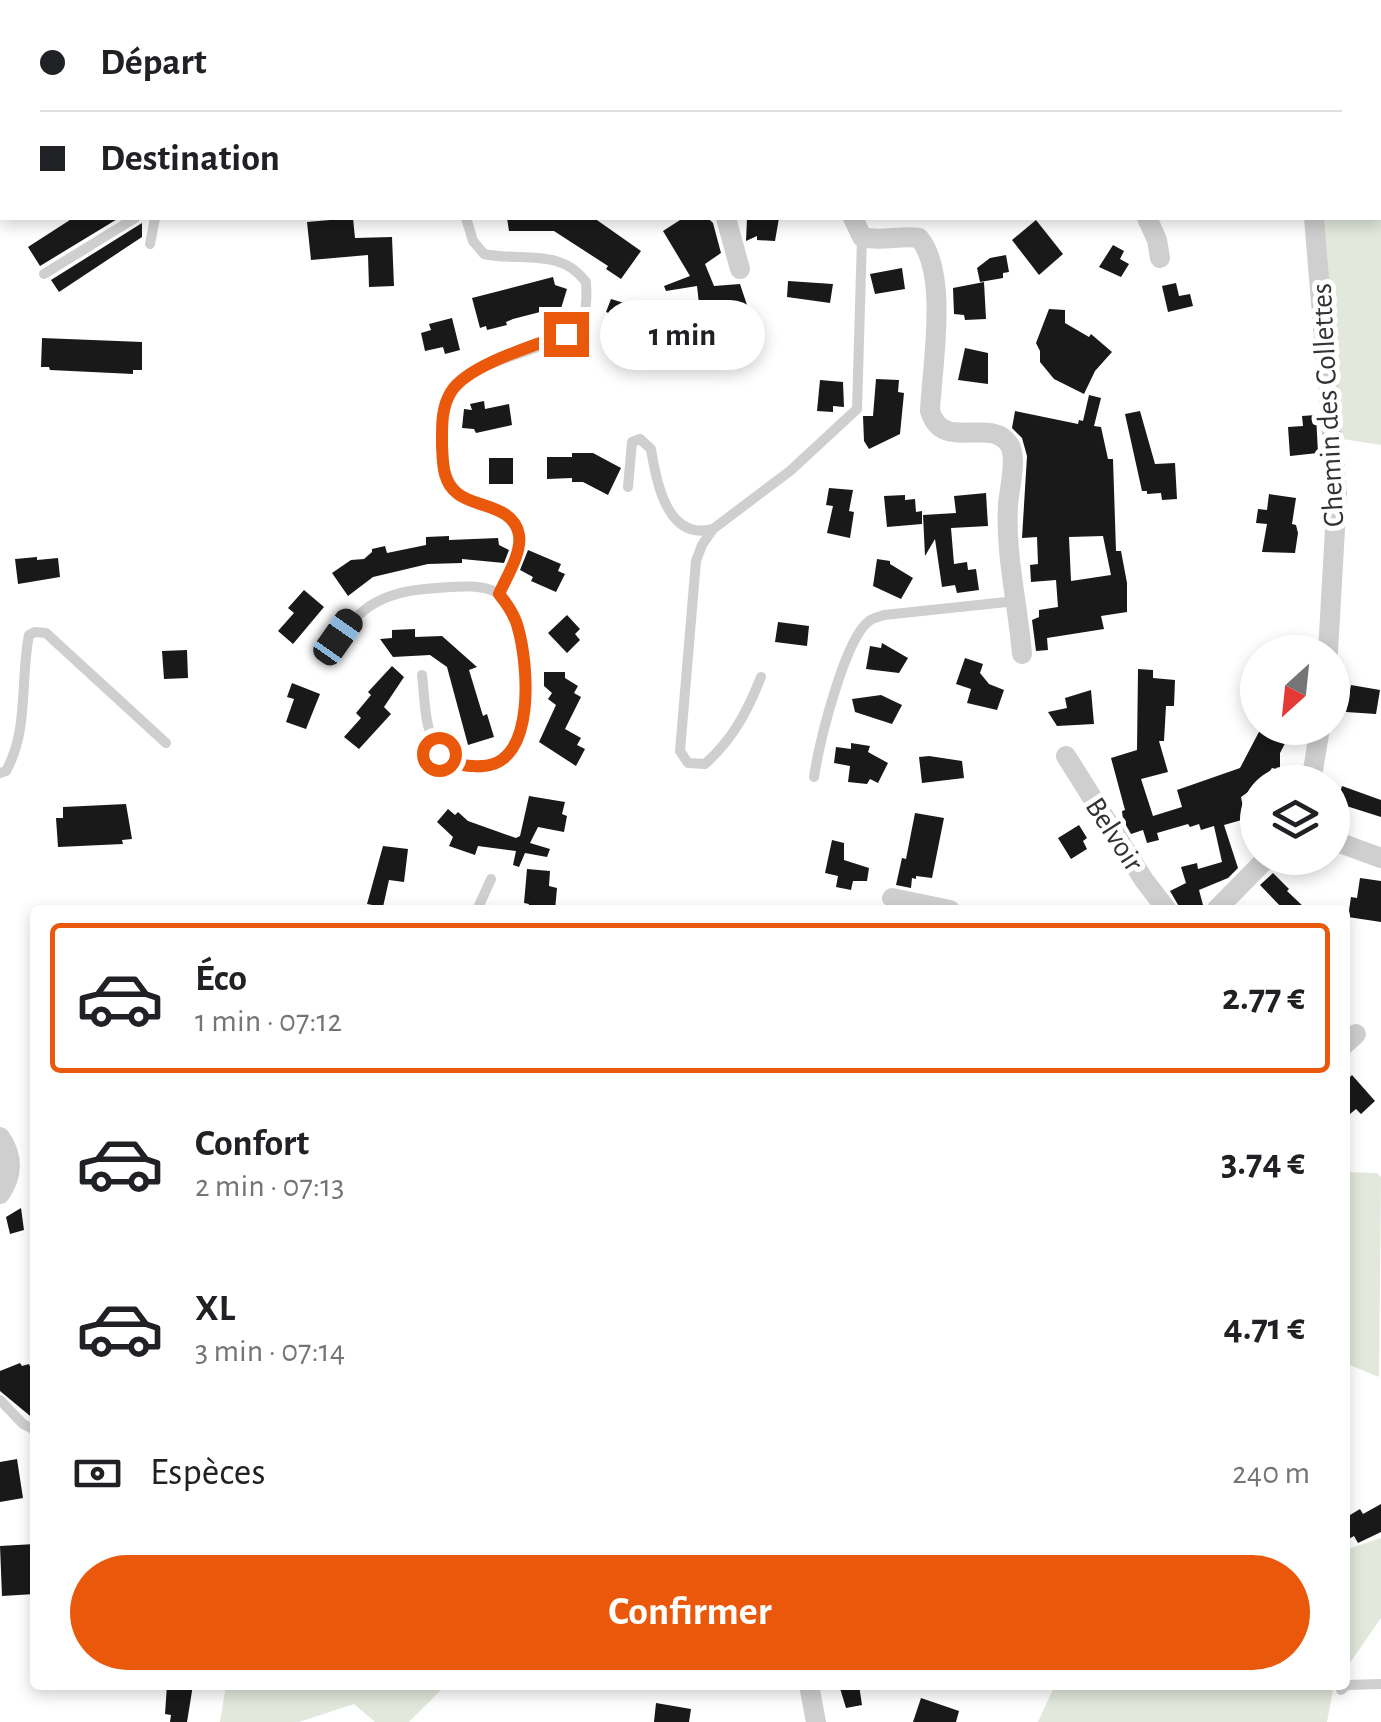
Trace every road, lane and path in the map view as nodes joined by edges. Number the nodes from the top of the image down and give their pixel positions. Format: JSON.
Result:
{"nodes":[{"id":1,"x":132,"y":220,"type":"edge"},
{"id":2,"x":156,"y":220,"type":"edge"},
{"id":3,"x":467,"y":220,"type":"edge"},
{"id":4,"x":727,"y":220,"type":"edge"},
{"id":5,"x":1147,"y":220,"type":"edge"},
{"id":6,"x":1314,"y":220,"type":"edge"},
{"id":7,"x":858,"y":227,"type":"edge"},
{"id":8,"x":150,"y":244,"type":"dead end"},
{"id":9,"x":1160,"y":258,"type":"dead end"},
{"id":10,"x":740,"y":268,"type":"dead end"},
{"id":11,"x":44,"y":274,"type":"dead end"},
{"id":12,"x":628,"y":487,"type":"dead end"},
{"id":13,"x":713,"y":529,"type":"junction"},
{"id":14,"x":499,"y":594,"type":"junction"},
{"id":15,"x":1017,"y":601,"type":"junction"},
{"id":16,"x":1329,"y":635,"type":"edge"},
{"id":17,"x":1022,"y":654,"type":"dead end"},
{"id":18,"x":325,"y":656,"type":"dead end"},
{"id":19,"x":422,"y":675,"type":"dead end"},
{"id":20,"x":761,"y":677,"type":"dead end"},
{"id":21,"x":166,"y":743,"type":"dead end"},
{"id":22,"x":1066,"y":756,"type":"dead end"},
{"id":23,"x":0,"y":773,"type":"edge"},
{"id":24,"x":814,"y":776,"type":"dead end"},
{"id":25,"x":1350,"y":847,"type":"edge"},
{"id":26,"x":1381,"y":858,"type":"edge"},
{"id":27,"x":1250,"y":875,"type":"edge"},
{"id":28,"x":491,"y":879,"type":"dead end"},
{"id":29,"x":892,"y":898,"type":"dead end"},
{"id":30,"x":479,"y":905,"type":"edge"},
{"id":31,"x":926,"y":905,"type":"edge"},
{"id":32,"x":1164,"y":905,"type":"edge"},
{"id":33,"x":1221,"y":905,"type":"edge"},
{"id":34,"x":0,"y":1137,"type":"edge"},
{"id":35,"x":0,"y":1194,"type":"edge"},
{"id":36,"x":0,"y":1400,"type":"edge"},
{"id":37,"x":30,"y":1428,"type":"edge"},
{"id":38,"x":1381,"y":1684,"type":"edge"},
{"id":39,"x":1350,"y":1685,"type":"edge"},
{"id":40,"x":811,"y":1690,"type":"edge"},
{"id":41,"x":816,"y":1722,"type":"edge"}],
"edges":[{"from":1,"to":11,"type":"lane"},
{"from":2,"to":8,"type":"lane"},
{"from":3,"to":14,"type":"lane"},
{"from":4,"to":10,"type":"street"},
{"from":5,"to":9,"type":"street"},
{"from":6,"to":16,"type":"street","name":"Chemin des Collettes"},
{"from":7,"to":13,"type":"lane"},
{"from":7,"to":15,"type":"street"},
{"from":12,"to":13,"type":"lane"},
{"from":13,"to":20,"type":"lane"},
{"from":14,"to":18,"type":"lane"},
{"from":14,"to":19,"type":"lane"},
{"from":15,"to":17,"type":"street"},
{"from":15,"to":24,"type":"lane"},
{"from":21,"to":23,"type":"lane"},
{"from":22,"to":32,"type":"street","name":"Belvoir"},
{"from":25,"to":26,"type":"street"},
{"from":27,"to":33,"type":"street"},
{"from":28,"to":30,"type":"lane"},
{"from":29,"to":31,"type":"street"},
{"from":34,"to":35,"type":"street"},
{"from":36,"to":37,"type":"lane"},
{"from":38,"to":39,"type":"lane"},
{"from":40,"to":41,"type":"street"}]}
